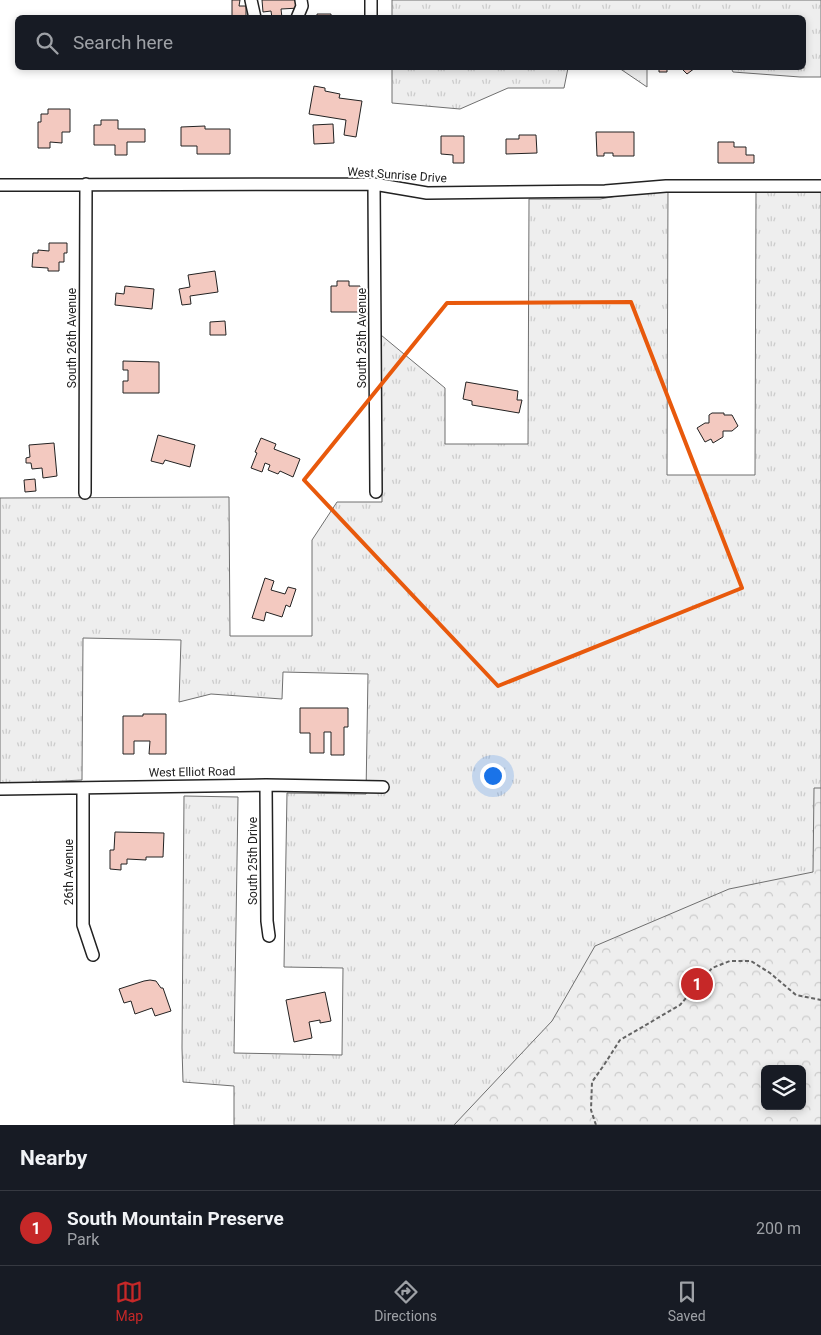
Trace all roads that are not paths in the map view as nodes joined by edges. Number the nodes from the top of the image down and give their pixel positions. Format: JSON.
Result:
{"nodes":[{"id":1,"x":251,"y":0,"type":"edge"},
{"id":2,"x":302,"y":0,"type":"edge"},
{"id":3,"x":371,"y":0,"type":"edge"},
{"id":4,"x":255,"y":15,"type":"edge"},
{"id":5,"x":299,"y":15,"type":"edge"},
{"id":6,"x":371,"y":15,"type":"edge"},
{"id":7,"x":0,"y":184,"type":"edge"},
{"id":8,"x":86,"y":184,"type":"junction"},
{"id":9,"x":374,"y":184,"type":"junction"},
{"id":10,"x":821,"y":186,"type":"edge"},
{"id":11,"x":85,"y":492,"type":"dead end"},
{"id":12,"x":376,"y":492,"type":"dead end"},
{"id":13,"x":266,"y":785,"type":"junction"},
{"id":14,"x":384,"y":787,"type":"dead end"},
{"id":15,"x":83,"y":788,"type":"junction"},
{"id":16,"x":0,"y":789,"type":"edge"},
{"id":17,"x":268,"y":936,"type":"dead end"},
{"id":18,"x":93,"y":955,"type":"dead end"}],
"edges":[{"from":1,"to":4,"type":"street"},
{"from":2,"to":5,"type":"street"},
{"from":3,"to":6,"type":"street"},
{"from":7,"to":8,"type":"street","name":"West Sunrise Drive"},
{"from":8,"to":9,"type":"street","name":"West Sunrise Drive"},
{"from":8,"to":11,"type":"street","name":"South 26th Avenue"},
{"from":9,"to":10,"type":"street","name":"West Sunrise Drive"},
{"from":9,"to":12,"type":"street","name":"South 25th Avenue"},
{"from":13,"to":14,"type":"street","name":"West Elliot Road"},
{"from":13,"to":15,"type":"street","name":"West Elliot Road"},
{"from":13,"to":17,"type":"street","name":"South 25th Drive"},
{"from":15,"to":16,"type":"street","name":"West Elliot Road"},
{"from":15,"to":18,"type":"street","name":"26th Avenue"}]}
